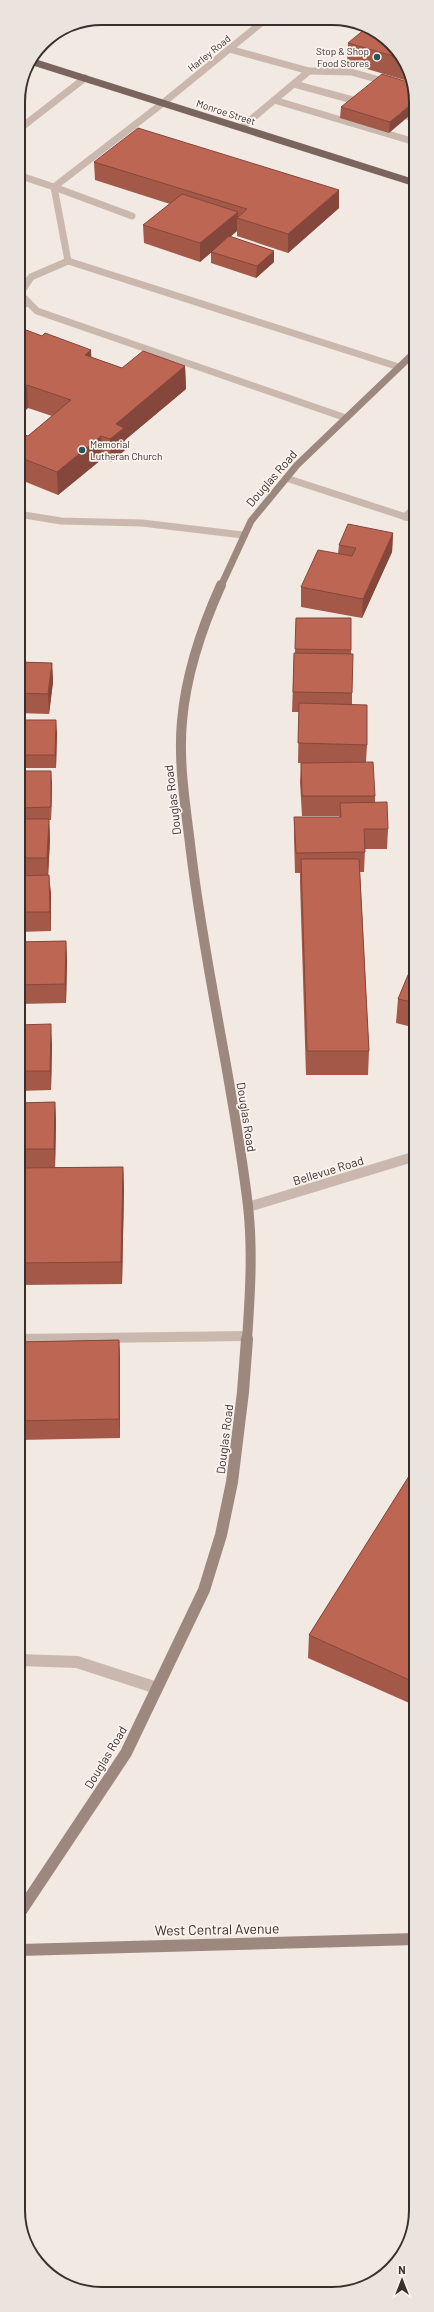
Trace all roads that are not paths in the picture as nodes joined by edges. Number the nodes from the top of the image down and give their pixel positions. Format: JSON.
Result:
{"nodes":[{"id":1,"x":259,"y":25,"type":"edge"},
{"id":2,"x":230,"y":49,"type":"junction"},
{"id":3,"x":35,"y":63,"type":"edge"},
{"id":4,"x":309,"y":71,"type":"junction"},
{"id":5,"x":85,"y":78,"type":"junction"},
{"id":6,"x":294,"y":84,"type":"junction"},
{"id":7,"x":394,"y":84,"type":"edge"},
{"id":8,"x":274,"y":100,"type":"junction"},
{"id":9,"x":360,"y":102,"type":"edge"},
{"id":10,"x":163,"y":103,"type":"junction"},
{"id":11,"x":25,"y":125,"type":"edge"},
{"id":12,"x":242,"y":127,"type":"junction"},
{"id":13,"x":409,"y":140,"type":"edge"},
{"id":14,"x":25,"y":177,"type":"edge"},
{"id":15,"x":409,"y":179,"type":"edge"},
{"id":16,"x":54,"y":187,"type":"junction"},
{"id":17,"x":132,"y":216,"type":"dead end"},
{"id":18,"x":68,"y":261,"type":"junction"},
{"id":19,"x":25,"y":286,"type":"edge"},
{"id":20,"x":25,"y":299,"type":"edge"},
{"id":21,"x":28,"y":302,"type":"junction"},
{"id":22,"x":25,"y":304,"type":"edge"},
{"id":23,"x":409,"y":358,"type":"edge"},
{"id":24,"x":399,"y":367,"type":"junction"},
{"id":25,"x":346,"y":418,"type":"junction"},
{"id":26,"x":286,"y":478,"type":"junction"},
{"id":27,"x":409,"y":512,"type":"edge"},
{"id":28,"x":25,"y":515,"type":"edge"},
{"id":29,"x":405,"y":516,"type":"junction"},
{"id":30,"x":409,"y":518,"type":"edge"},
{"id":31,"x":243,"y":535,"type":"junction"},
{"id":32,"x":409,"y":1158,"type":"edge"},
{"id":33,"x":248,"y":1207,"type":"junction"},
{"id":34,"x":247,"y":1336,"type":"junction"},
{"id":35,"x":25,"y":1339,"type":"edge"},
{"id":36,"x":25,"y":1660,"type":"edge"},
{"id":37,"x":156,"y":1688,"type":"junction"},
{"id":38,"x":25,"y":1905,"type":"edge"},
{"id":39,"x":409,"y":1940,"type":"edge"},
{"id":40,"x":25,"y":1950,"type":"edge"}],
"edges":[{"from":1,"to":2,"type":"street","name":"Harley Road"},
{"from":2,"to":4,"type":"street"},
{"from":2,"to":10,"type":"street","name":"Harley Road"},
{"from":3,"to":5,"type":"main road","name":"Monroe Street"},
{"from":4,"to":6,"type":"street"},
{"from":4,"to":7,"type":"street"},
{"from":5,"to":10,"type":"main road","name":"Monroe Street"},
{"from":5,"to":11,"type":"street"},
{"from":6,"to":8,"type":"street"},
{"from":6,"to":9,"type":"street"},
{"from":8,"to":12,"type":"street"},
{"from":8,"to":13,"type":"street"},
{"from":10,"to":12,"type":"main road","name":"Monroe Street"},
{"from":10,"to":16,"type":"street","name":"Harley Road"},
{"from":12,"to":15,"type":"main road","name":"Monroe Street"},
{"from":14,"to":16,"type":"street"},
{"from":16,"to":17,"type":"street"},
{"from":16,"to":18,"type":"street"},
{"from":18,"to":19,"type":"street"},
{"from":18,"to":24,"type":"street"},
{"from":20,"to":21,"type":"street"},
{"from":21,"to":22,"type":"street"},
{"from":21,"to":25,"type":"street"},
{"from":23,"to":24,"type":"street","name":"Douglas Road"},
{"from":24,"to":25,"type":"street","name":"Douglas Road"},
{"from":25,"to":26,"type":"street","name":"Douglas Road"},
{"from":26,"to":29,"type":"street"},
{"from":26,"to":31,"type":"street","name":"Douglas Road"},
{"from":27,"to":29,"type":"street"},
{"from":28,"to":31,"type":"street"},
{"from":29,"to":30,"type":"street"},
{"from":31,"to":33,"type":"street","name":"Douglas Road"},
{"from":32,"to":33,"type":"street","name":"Bellevue Road"},
{"from":33,"to":34,"type":"street","name":"Douglas Road"},
{"from":34,"to":35,"type":"street"},
{"from":34,"to":37,"type":"street","name":"Douglas Road"},
{"from":36,"to":37,"type":"street"},
{"from":37,"to":38,"type":"street","name":"Douglas Road"},
{"from":39,"to":40,"type":"street","name":"West Central Avenue"}]}
